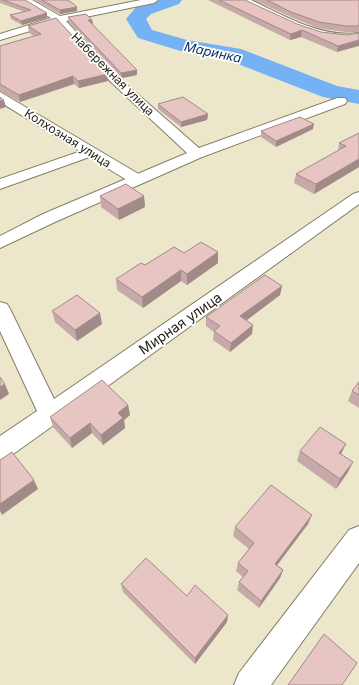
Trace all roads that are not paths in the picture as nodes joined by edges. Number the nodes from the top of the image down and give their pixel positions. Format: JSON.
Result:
{"nodes":[{"id":1,"x":26,"y":0,"type":"edge"},
{"id":2,"x":154,"y":0,"type":"edge"},
{"id":3,"x":244,"y":0,"type":"edge"},
{"id":4,"x":59,"y":19,"type":"junction"},
{"id":5,"x":359,"y":36,"type":"edge"},
{"id":6,"x":0,"y":37,"type":"edge"},
{"id":7,"x":0,"y":96,"type":"edge"},
{"id":8,"x":341,"y":101,"type":"dead end"},
{"id":9,"x":90,"y":152,"type":"junction"},
{"id":10,"x":197,"y":154,"type":"junction"},
{"id":11,"x":136,"y":180,"type":"junction"},
{"id":12,"x":0,"y":184,"type":"edge"},
{"id":13,"x":354,"y":205,"type":"edge"},
{"id":14,"x":0,"y":243,"type":"edge"},
{"id":15,"x":0,"y":309,"type":"edge"},
{"id":16,"x":50,"y":415,"type":"junction"},
{"id":17,"x":0,"y":448,"type":"edge"},
{"id":18,"x":359,"y":540,"type":"edge"},
{"id":19,"x":251,"y":685,"type":"edge"}],
"edges":[{"from":1,"to":4,"type":"street","name":"Набережная улица"},
{"from":2,"to":4,"type":"street"},
{"from":3,"to":5,"type":"street"},
{"from":4,"to":6,"type":"street"},
{"from":4,"to":10,"type":"street","name":"Набережная улица"},
{"from":7,"to":9,"type":"street","name":"Колхозная улица"},
{"from":8,"to":10,"type":"street"},
{"from":9,"to":11,"type":"street","name":"Колхозная улица"},
{"from":9,"to":12,"type":"street"},
{"from":10,"to":11,"type":"street"},
{"from":11,"to":14,"type":"street"},
{"from":13,"to":16,"type":"street","name":"Мирная улица"},
{"from":15,"to":16,"type":"street"},
{"from":16,"to":17,"type":"street","name":"Мирная улица"},
{"from":18,"to":19,"type":"street"}]}
